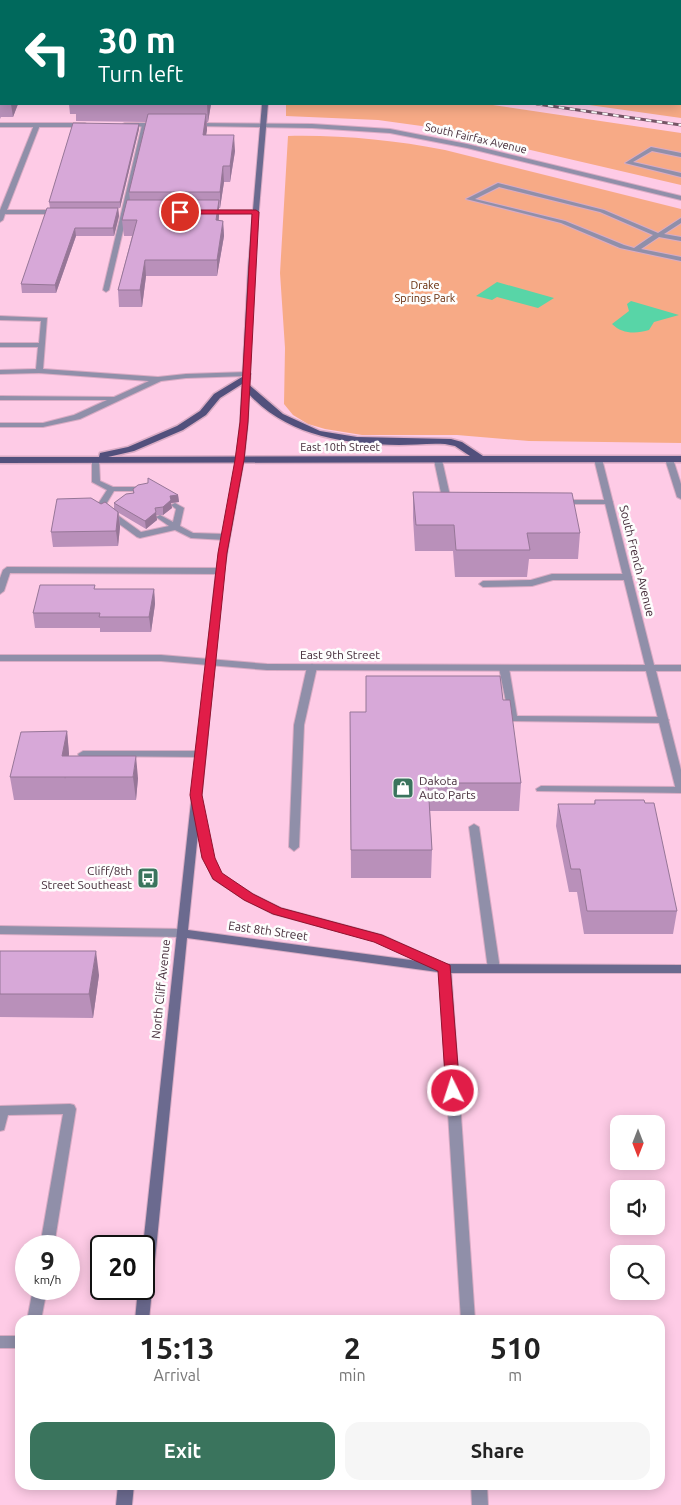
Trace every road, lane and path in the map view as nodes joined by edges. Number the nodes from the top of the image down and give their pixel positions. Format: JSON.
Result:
{"nodes":[{"id":1,"x":265,"y":105,"type":"edge"},
{"id":2,"x":0,"y":125,"type":"edge"},
{"id":3,"x":37,"y":125,"type":"junction"},
{"id":4,"x":96,"y":125,"type":"edge"},
{"id":5,"x":116,"y":125,"type":"edge"},
{"id":6,"x":145,"y":125,"type":"junction"},
{"id":7,"x":164,"y":125,"type":"edge"},
{"id":8,"x":183,"y":125,"type":"edge"},
{"id":9,"x":263,"y":125,"type":"junction"},
{"id":10,"x":681,"y":155,"type":"edge"},
{"id":11,"x":681,"y":175,"type":"edge"},
{"id":12,"x":681,"y":198,"type":"edge"},
{"id":13,"x":2,"y":212,"type":"edge"},
{"id":14,"x":69,"y":212,"type":"edge"},
{"id":15,"x":114,"y":212,"type":"edge"},
{"id":16,"x":123,"y":212,"type":"junction"},
{"id":17,"x":132,"y":212,"type":"edge"},
{"id":18,"x":199,"y":212,"type":"edge"},
{"id":19,"x":256,"y":212,"type":"junction"},
{"id":20,"x":0,"y":220,"type":"edge"},
{"id":21,"x":681,"y":220,"type":"edge"},
{"id":22,"x":658,"y":235,"type":"junction"},
{"id":23,"x":681,"y":239,"type":"edge"},
{"id":24,"x":635,"y":250,"type":"junction"},
{"id":25,"x":681,"y":259,"type":"edge"},
{"id":26,"x":106,"y":290,"type":"dead end"},
{"id":27,"x":0,"y":318,"type":"edge"},
{"id":28,"x":0,"y":345,"type":"edge"},
{"id":29,"x":42,"y":345,"type":"junction"},
{"id":30,"x":39,"y":371,"type":"junction"},
{"id":31,"x":0,"y":372,"type":"edge"},
{"id":32,"x":159,"y":379,"type":"junction"},
{"id":33,"x":247,"y":379,"type":"junction"},
{"id":34,"x":0,"y":398,"type":"edge"},
{"id":35,"x":116,"y":398,"type":"junction"},
{"id":36,"x":0,"y":425,"type":"edge"},
{"id":37,"x":598,"y":459,"type":"junction"},
{"id":38,"x":669,"y":459,"type":"junction"},
{"id":39,"x":681,"y":459,"type":"edge"},
{"id":40,"x":0,"y":460,"type":"edge"},
{"id":41,"x":73,"y":460,"type":"junction"},
{"id":42,"x":95,"y":460,"type":"junction"},
{"id":43,"x":240,"y":460,"type":"junction"},
{"id":44,"x":438,"y":460,"type":"junction"},
{"id":45,"x":480,"y":460,"type":"junction"},
{"id":46,"x":112,"y":489,"type":"junction"},
{"id":47,"x":144,"y":489,"type":"edge"},
{"id":48,"x":681,"y":497,"type":"edge"},
{"id":49,"x":130,"y":499,"type":"edge"},
{"id":50,"x":456,"y":502,"type":"edge"},
{"id":51,"x":552,"y":502,"type":"edge"},
{"id":52,"x":609,"y":502,"type":"junction"},
{"id":53,"x":175,"y":505,"type":"dead end"},
{"id":54,"x":160,"y":517,"type":"dead end"},
{"id":55,"x":176,"y":527,"type":"junction"},
{"id":56,"x":226,"y":537,"type":"junction"},
{"id":57,"x":3,"y":570,"type":"edge"},
{"id":58,"x":220,"y":571,"type":"junction"},
{"id":59,"x":628,"y":577,"type":"junction"},
{"id":60,"x":483,"y":584,"type":"dead end"},
{"id":61,"x":0,"y":590,"type":"edge"},
{"id":62,"x":0,"y":658,"type":"edge"},
{"id":63,"x":211,"y":662,"type":"junction"},
{"id":64,"x":312,"y":667,"type":"junction"},
{"id":65,"x":504,"y":668,"type":"junction"},
{"id":66,"x":652,"y":668,"type":"junction"},
{"id":67,"x":681,"y":668,"type":"edge"},
{"id":68,"x":664,"y":720,"type":"junction"},
{"id":69,"x":83,"y":754,"type":"edge"},
{"id":70,"x":201,"y":754,"type":"junction"},
{"id":71,"x":541,"y":789,"type":"dead end"},
{"id":72,"x":681,"y":790,"type":"edge"},
{"id":73,"x":196,"y":795,"type":"junction"},
{"id":74,"x":474,"y":827,"type":"dead end"},
{"id":75,"x":294,"y":847,"type":"dead end"},
{"id":76,"x":0,"y":930,"type":"edge"},
{"id":77,"x":182,"y":933,"type":"junction"},
{"id":78,"x":445,"y":968,"type":"junction"},
{"id":79,"x":494,"y":968,"type":"junction"},
{"id":80,"x":681,"y":969,"type":"edge"},
{"id":81,"x":0,"y":1126,"type":"edge"},
{"id":82,"x":49,"y":1235,"type":"edge"},
{"id":83,"x":38,"y":1300,"type":"edge"},
{"id":84,"x":35,"y":1315,"type":"edge"},
{"id":85,"x":143,"y":1315,"type":"edge"},
{"id":86,"x":468,"y":1315,"type":"edge"},
{"id":87,"x":0,"y":1342,"type":"edge"},
{"id":88,"x":15,"y":1342,"type":"edge"},
{"id":89,"x":126,"y":1490,"type":"edge"},
{"id":90,"x":479,"y":1490,"type":"edge"},
{"id":91,"x":124,"y":1505,"type":"edge"},
{"id":92,"x":480,"y":1505,"type":"edge"}],
"edges":[{"from":1,"to":9,"type":"main road","name":"North Cliff Avenue"},
{"from":2,"to":3,"type":"street"},
{"from":3,"to":4,"type":"street"},
{"from":3,"to":13,"type":"street"},
{"from":5,"to":6,"type":"street"},
{"from":6,"to":7,"type":"street"},
{"from":6,"to":16,"type":"street"},
{"from":8,"to":9,"type":"street","name":"South Fairfax Avenue"},
{"from":9,"to":12,"type":"street","name":"South Fairfax Avenue"},
{"from":9,"to":19,"type":"main road","name":"North Cliff Avenue"},
{"from":10,"to":11,"type":"street"},
{"from":13,"to":14,"type":"street"},
{"from":13,"to":20,"type":"street"},
{"from":15,"to":16,"type":"street"},
{"from":16,"to":17,"type":"street"},
{"from":16,"to":26,"type":"street"},
{"from":18,"to":19,"type":"street"},
{"from":19,"to":33,"type":"main road","name":"North Cliff Avenue"},
{"from":21,"to":22,"type":"street"},
{"from":22,"to":23,"type":"street"},
{"from":22,"to":24,"type":"street"},
{"from":22,"to":24,"type":"street"},
{"from":24,"to":25,"type":"street"},
{"from":27,"to":29,"type":"street"},
{"from":28,"to":29,"type":"street"},
{"from":29,"to":30,"type":"street"},
{"from":30,"to":31,"type":"street"},
{"from":30,"to":32,"type":"street"},
{"from":32,"to":33,"type":"street"},
{"from":32,"to":35,"type":"street"},
{"from":33,"to":41,"type":"main road"},
{"from":33,"to":43,"type":"main road","name":"North Cliff Avenue"},
{"from":33,"to":45,"type":"main road"},
{"from":34,"to":35,"type":"street"},
{"from":35,"to":36,"type":"street"},
{"from":37,"to":38,"type":"main road","name":"East 10th Street"},
{"from":37,"to":45,"type":"main road","name":"East 10th Street"},
{"from":37,"to":52,"type":"street","name":"South French Avenue"},
{"from":38,"to":39,"type":"main road","name":"East 10th Street"},
{"from":38,"to":48,"type":"street"},
{"from":40,"to":41,"type":"main road","name":"East 10th Street"},
{"from":41,"to":42,"type":"main road","name":"East 10th Street"},
{"from":42,"to":43,"type":"main road","name":"East 10th Street"},
{"from":42,"to":46,"type":"street"},
{"from":43,"to":44,"type":"main road","name":"East 10th Street"},
{"from":43,"to":56,"type":"main road","name":"North Cliff Avenue"},
{"from":44,"to":45,"type":"main road","name":"East 10th Street"},
{"from":44,"to":50,"type":"street"},
{"from":46,"to":47,"type":"street"},
{"from":46,"to":49,"type":"street"},
{"from":46,"to":55,"type":"street"},
{"from":51,"to":52,"type":"street"},
{"from":52,"to":59,"type":"street","name":"South French Avenue"},
{"from":53,"to":55,"type":"street"},
{"from":54,"to":55,"type":"street"},
{"from":55,"to":56,"type":"street"},
{"from":56,"to":58,"type":"main road","name":"North Cliff Avenue"},
{"from":57,"to":58,"type":"street"},
{"from":57,"to":61,"type":"street"},
{"from":58,"to":63,"type":"main road","name":"North Cliff Avenue"},
{"from":59,"to":60,"type":"street"},
{"from":59,"to":66,"type":"street","name":"South French Avenue"},
{"from":62,"to":63,"type":"street","name":"East 9th Street"},
{"from":63,"to":64,"type":"street","name":"East 9th Street"},
{"from":63,"to":70,"type":"main road","name":"North Cliff Avenue"},
{"from":64,"to":65,"type":"street","name":"East 9th Street"},
{"from":64,"to":75,"type":"street"},
{"from":65,"to":66,"type":"street","name":"East 9th Street"},
{"from":65,"to":68,"type":"street"},
{"from":66,"to":67,"type":"street","name":"East 9th Street"},
{"from":66,"to":68,"type":"street","name":"South French Avenue"},
{"from":68,"to":72,"type":"street","name":"South French Avenue"},
{"from":69,"to":70,"type":"street"},
{"from":70,"to":73,"type":"main road","name":"North Cliff Avenue"},
{"from":71,"to":72,"type":"street"},
{"from":73,"to":77,"type":"main road","name":"North Cliff Avenue"},
{"from":73,"to":78,"type":"main road"},
{"from":74,"to":79,"type":"street"},
{"from":76,"to":77,"type":"street","name":"East 8th Street"},
{"from":77,"to":78,"type":"main road","name":"East 8th Street"},
{"from":77,"to":85,"type":"main road","name":"North Cliff Avenue"},
{"from":78,"to":79,"type":"main road","name":"East 8th Street"},
{"from":78,"to":86,"type":"street"},
{"from":79,"to":80,"type":"main road","name":"East 8th Street"},
{"from":81,"to":82,"type":"street"},
{"from":83,"to":84,"type":"street"},
{"from":87,"to":88,"type":"street"},
{"from":89,"to":91,"type":"main road"},
{"from":90,"to":92,"type":"street"}]}
